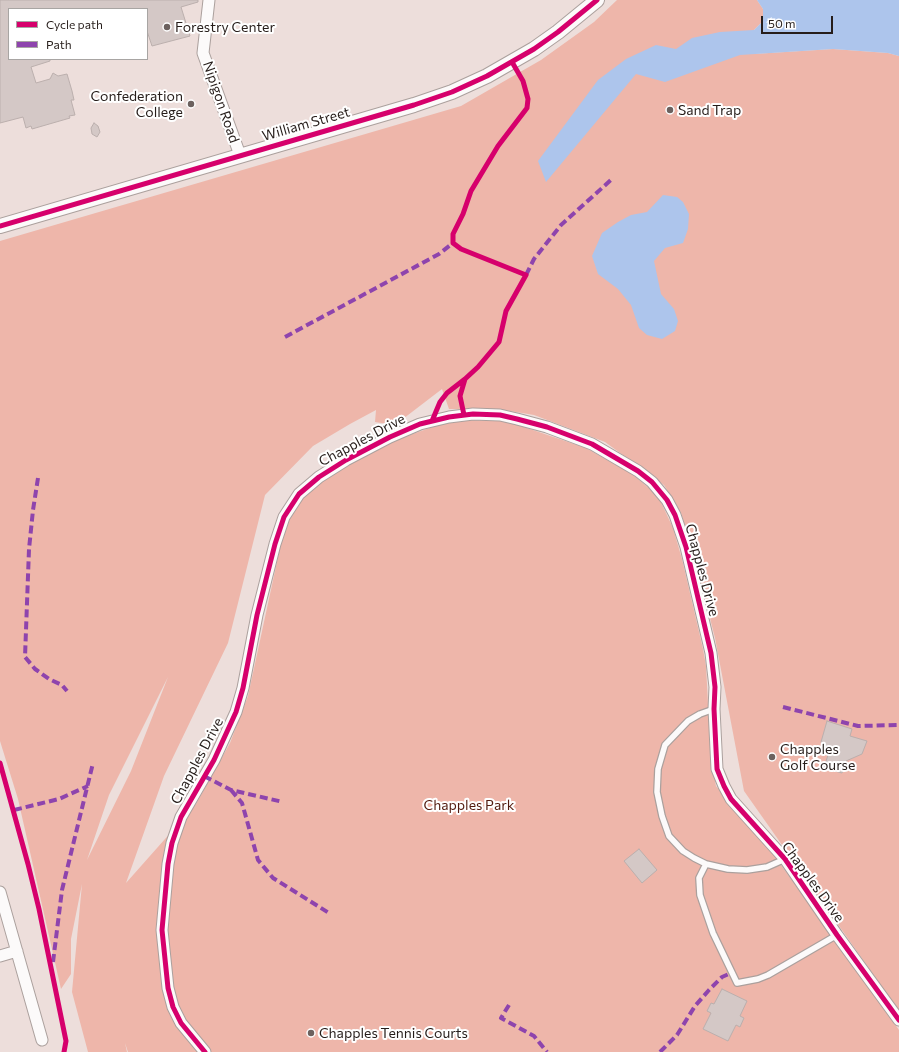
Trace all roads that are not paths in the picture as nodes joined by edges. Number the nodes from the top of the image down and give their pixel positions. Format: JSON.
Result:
{"nodes":[{"id":1,"x":208,"y":0,"type":"edge"},
{"id":2,"x":597,"y":0,"type":"edge"},
{"id":3,"x":240,"y":155,"type":"junction"},
{"id":4,"x":0,"y":226,"type":"edge"},
{"id":5,"x":714,"y":709,"type":"junction"},
{"id":6,"x":785,"y":860,"type":"junction"},
{"id":7,"x":706,"y":864,"type":"junction"},
{"id":8,"x":0,"y":892,"type":"edge"},
{"id":9,"x":836,"y":935,"type":"junction"},
{"id":10,"x":17,"y":951,"type":"junction"},
{"id":11,"x":0,"y":956,"type":"edge"},
{"id":12,"x":899,"y":1020,"type":"edge"},
{"id":13,"x":42,"y":1040,"type":"dead end"},
{"id":14,"x":205,"y":1052,"type":"edge"}],
"edges":[{"from":1,"to":3,"type":"street","name":"Nipigon Road"},
{"from":2,"to":3,"type":"street","name":"William Street"},
{"from":3,"to":4,"type":"street","name":"William Street"},
{"from":5,"to":6,"type":"street","name":"Chapples Drive"},
{"from":5,"to":7,"type":"lane"},
{"from":5,"to":14,"type":"street","name":"Chapples Drive"},
{"from":6,"to":7,"type":"lane"},
{"from":6,"to":9,"type":"street","name":"Chapples Drive"},
{"from":7,"to":9,"type":"lane"},
{"from":8,"to":10,"type":"street"},
{"from":9,"to":12,"type":"street","name":"Chapples Drive"},
{"from":10,"to":11,"type":"street"},
{"from":10,"to":13,"type":"street"}]}
